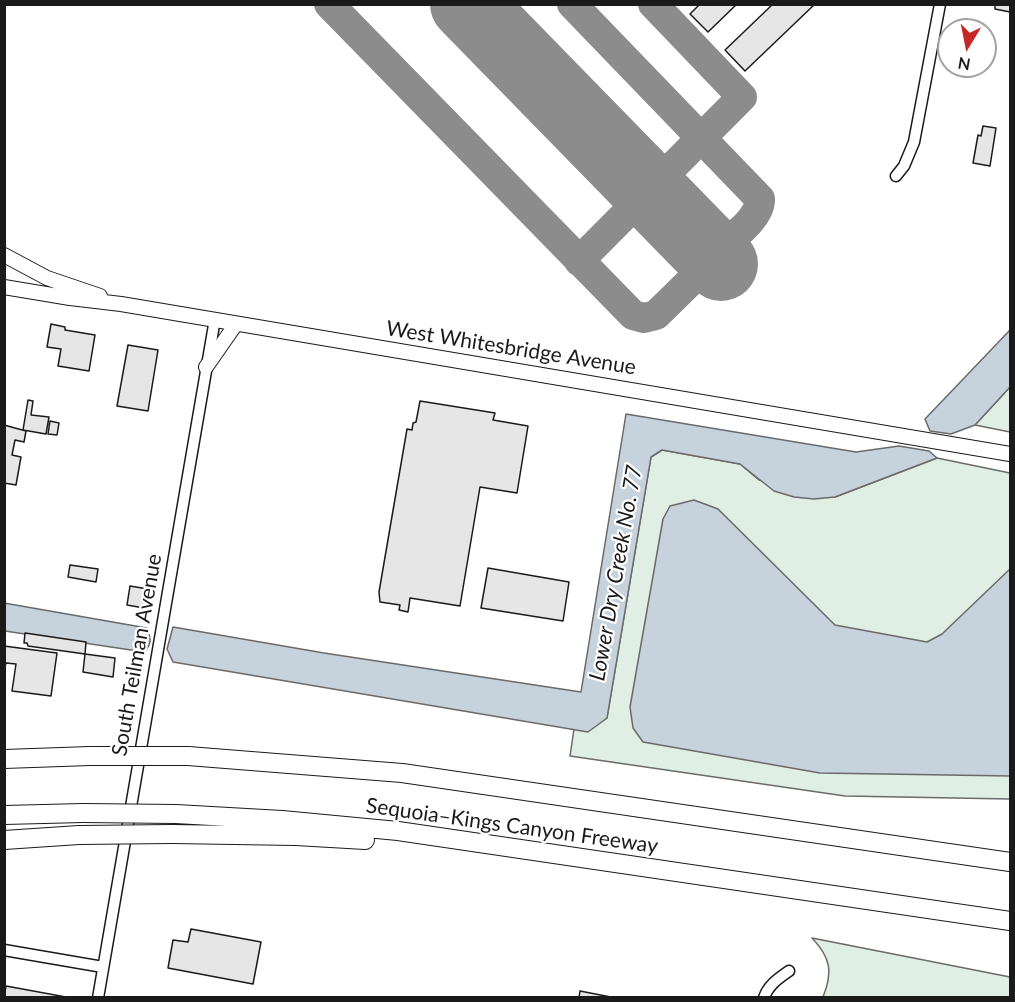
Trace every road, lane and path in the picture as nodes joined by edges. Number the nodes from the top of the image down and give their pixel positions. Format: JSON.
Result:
{"nodes":[{"id":1,"x":940,"y":4,"type":"edge"},
{"id":2,"x":896,"y":176,"type":"dead end"},
{"id":3,"x":4,"y":255,"type":"edge"},
{"id":4,"x":4,"y":287,"type":"edge"},
{"id":5,"x":122,"y":304,"type":"junction"},
{"id":6,"x":215,"y":319,"type":"junction"},
{"id":7,"x":236,"y":324,"type":"junction"},
{"id":8,"x":206,"y":367,"type":"junction"},
{"id":9,"x":1011,"y":454,"type":"edge"},
{"id":10,"x":4,"y":759,"type":"edge"},
{"id":11,"x":4,"y":815,"type":"edge"},
{"id":12,"x":4,"y":840,"type":"edge"},
{"id":13,"x":1011,"y":862,"type":"edge"},
{"id":14,"x":763,"y":884,"type":"junction"},
{"id":15,"x":1011,"y":921,"type":"edge"},
{"id":16,"x":4,"y":950,"type":"edge"},
{"id":17,"x":103,"y":967,"type":"junction"},
{"id":18,"x":789,"y":971,"type":"dead end"},
{"id":19,"x":98,"y":998,"type":"edge"},
{"id":20,"x":764,"y":998,"type":"edge"}],
"edges":[{"from":1,"to":2,"type":"street"},
{"from":3,"to":5,"type":"main road"},
{"from":4,"to":5,"type":"main road","name":"West Whitesbridge Avenue"},
{"from":5,"to":6,"type":"main road","name":"West Whitesbridge Avenue"},
{"from":6,"to":7,"type":"main road","name":"West Whitesbridge Avenue"},
{"from":6,"to":8,"type":"street","name":"South Teilman Avenue"},
{"from":7,"to":8,"type":"main road"},
{"from":7,"to":9,"type":"main road","name":"West Whitesbridge Avenue"},
{"from":8,"to":17,"type":"street","name":"South Teilman Avenue"},
{"from":10,"to":13,"type":"highway","name":"Sequoia–Kings Canyon Freeway","bridge":true},
{"from":11,"to":14,"type":"highway","name":"Sequoia–Kings Canyon Freeway","bridge":true},
{"from":12,"to":14,"type":"highway","bridge":true},
{"from":14,"to":15,"type":"highway","name":"Sequoia–Kings Canyon Freeway"},
{"from":16,"to":17,"type":"street"},
{"from":17,"to":19,"type":"street","name":"South Teilman Avenue"},
{"from":18,"to":20,"type":"street"}]}
